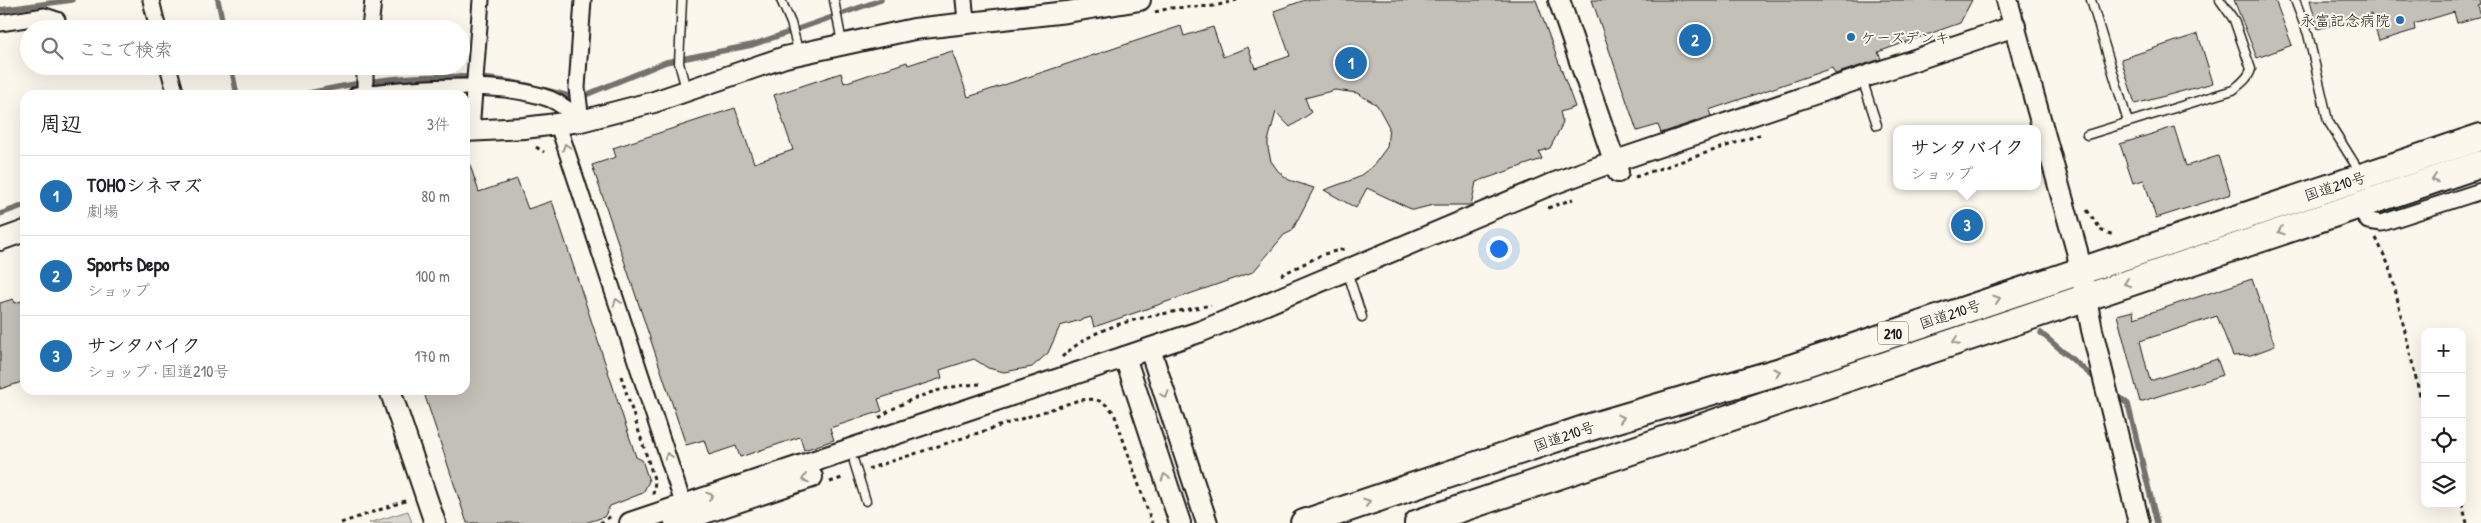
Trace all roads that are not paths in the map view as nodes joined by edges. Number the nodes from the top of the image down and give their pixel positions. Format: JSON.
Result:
{"nodes":[{"id":1,"x":151,"y":0,"type":"edge"},
{"id":2,"x":373,"y":0,"type":"edge"},
{"id":3,"x":480,"y":0,"type":"edge"},
{"id":4,"x":582,"y":0,"type":"edge"},
{"id":5,"x":682,"y":0,"type":"edge"},
{"id":6,"x":781,"y":0,"type":"edge"},
{"id":7,"x":834,"y":0,"type":"edge"},
{"id":8,"x":964,"y":0,"type":"edge"},
{"id":9,"x":1559,"y":0,"type":"edge"},
{"id":10,"x":2007,"y":0,"type":"edge"},
{"id":11,"x":2091,"y":0,"type":"edge"},
{"id":12,"x":2220,"y":0,"type":"edge"},
{"id":13,"x":2295,"y":0,"type":"edge"},
{"id":14,"x":1147,"y":6,"type":"edge"},
{"id":15,"x":57,"y":20,"type":"edge"},
{"id":16,"x":156,"y":20,"type":"edge"},
{"id":17,"x":371,"y":20,"type":"edge"},
{"id":18,"x":966,"y":21,"type":"junction"},
{"id":19,"x":0,"y":23,"type":"edge"},
{"id":20,"x":2016,"y":31,"type":"junction"},
{"id":21,"x":842,"y":43,"type":"junction"},
{"id":22,"x":799,"y":54,"type":"junction"},
{"id":23,"x":170,"y":75,"type":"edge"},
{"id":24,"x":363,"y":75,"type":"edge"},
{"id":25,"x":474,"y":81,"type":"junction"},
{"id":26,"x":1865,"y":88,"type":"junction"},
{"id":27,"x":175,"y":90,"type":"edge"},
{"id":28,"x":361,"y":90,"type":"edge"},
{"id":29,"x":401,"y":90,"type":"edge"},
{"id":30,"x":687,"y":91,"type":"junction"},
{"id":31,"x":470,"y":114,"type":"edge"},
{"id":32,"x":581,"y":121,"type":"junction"},
{"id":33,"x":2128,"y":122,"type":"junction"},
{"id":34,"x":558,"y":124,"type":"junction"},
{"id":35,"x":1877,"y":124,"type":"dead end"},
{"id":36,"x":470,"y":131,"type":"edge"},
{"id":37,"x":2087,"y":135,"type":"dead end"},
{"id":38,"x":2481,"y":137,"type":"edge"},
{"id":39,"x":2481,"y":164,"type":"edge"},
{"id":40,"x":1620,"y":171,"type":"junction"},
{"id":41,"x":2362,"y":177,"type":"junction"},
{"id":42,"x":2481,"y":191,"type":"edge"},
{"id":43,"x":2363,"y":213,"type":"junction"},
{"id":44,"x":20,"y":234,"type":"edge"},
{"id":45,"x":0,"y":240,"type":"edge"},
{"id":46,"x":2082,"y":271,"type":"junction"},
{"id":47,"x":1350,"y":280,"type":"junction"},
{"id":48,"x":2086,"y":297,"type":"junction"},
{"id":49,"x":1362,"y":317,"type":"dead end"},
{"id":50,"x":1152,"y":355,"type":"junction"},
{"id":51,"x":1127,"y":363,"type":"junction"},
{"id":52,"x":392,"y":395,"type":"edge"},
{"id":53,"x":856,"y":468,"type":"junction"},
{"id":54,"x":866,"y":501,"type":"dead end"},
{"id":55,"x":682,"y":518,"type":"edge"},
{"id":56,"x":435,"y":523,"type":"edge"},
{"id":57,"x":630,"y":523,"type":"edge"},
{"id":58,"x":1180,"y":523,"type":"edge"},
{"id":59,"x":1207,"y":523,"type":"edge"},
{"id":60,"x":1304,"y":523,"type":"edge"},
{"id":61,"x":1418,"y":523,"type":"edge"},
{"id":62,"x":2139,"y":523,"type":"edge"}],
"edges":[{"from":1,"to":16,"type":"street"},
{"from":2,"to":17,"type":"street"},
{"from":3,"to":25,"type":"street"},
{"from":4,"to":32,"type":"street"},
{"from":5,"to":30,"type":"lane"},
{"from":6,"to":22,"type":"lane"},
{"from":7,"to":21,"type":"lane"},
{"from":8,"to":18,"type":"street"},
{"from":9,"to":40,"type":"street"},
{"from":10,"to":20,"type":"street"},
{"from":11,"to":33,"type":"lane"},
{"from":12,"to":33,"type":"lane"},
{"from":13,"to":41,"type":"lane"},
{"from":14,"to":18,"type":"street"},
{"from":15,"to":19,"type":"street"},
{"from":18,"to":21,"type":"street"},
{"from":20,"to":26,"type":"street"},
{"from":20,"to":40,"type":"street"},
{"from":20,"to":46,"type":"street"},
{"from":21,"to":22,"type":"street"},
{"from":22,"to":30,"type":"street"},
{"from":23,"to":27,"type":"street"},
{"from":24,"to":28,"type":"street"},
{"from":25,"to":29,"type":"street"},
{"from":25,"to":31,"type":"street"},
{"from":25,"to":32,"type":"street"},
{"from":26,"to":35,"type":"lane"},
{"from":26,"to":40,"type":"street"},
{"from":30,"to":32,"type":"street"},
{"from":32,"to":34,"type":"street"},
{"from":33,"to":37,"type":"lane"},
{"from":34,"to":36,"type":"street"},
{"from":55,"to":34,"type":"street","one_way":true},
{"from":38,"to":41,"type":"highway","name":"国道210号","number":"210"},
{"from":39,"to":43,"type":"highway","name":"国道210号","number":"210","one_way":true},
{"from":40,"to":47,"type":"street"},
{"from":40,"to":50,"type":"street"},
{"from":41,"to":46,"type":"highway","name":"国道210号","number":"210"},
{"from":42,"to":43,"type":"street"},
{"from":43,"to":48,"type":"highway","name":"国道210号","number":"210","one_way":true},
{"from":44,"to":45,"type":"street"},
{"from":46,"to":48,"type":"street"},
{"from":60,"to":46,"type":"highway","name":"国道210号","number":"210","one_way":true},
{"from":47,"to":49,"type":"lane"},
{"from":47,"to":50,"type":"street"},
{"from":48,"to":61,"type":"highway","name":"国道210号","number":"210","one_way":true},
{"from":48,"to":62,"type":"street"},
{"from":50,"to":51,"type":"street"},
{"from":50,"to":59,"type":"street","one_way":true},
{"from":51,"to":53,"type":"street"},
{"from":55,"to":51,"type":"street","one_way":true},
{"from":58,"to":51,"type":"street","one_way":true},
{"from":52,"to":56,"type":"street"},
{"from":53,"to":54,"type":"lane"},
{"from":53,"to":55,"type":"street","one_way":true},
{"from":55,"to":57,"type":"street"}]}
